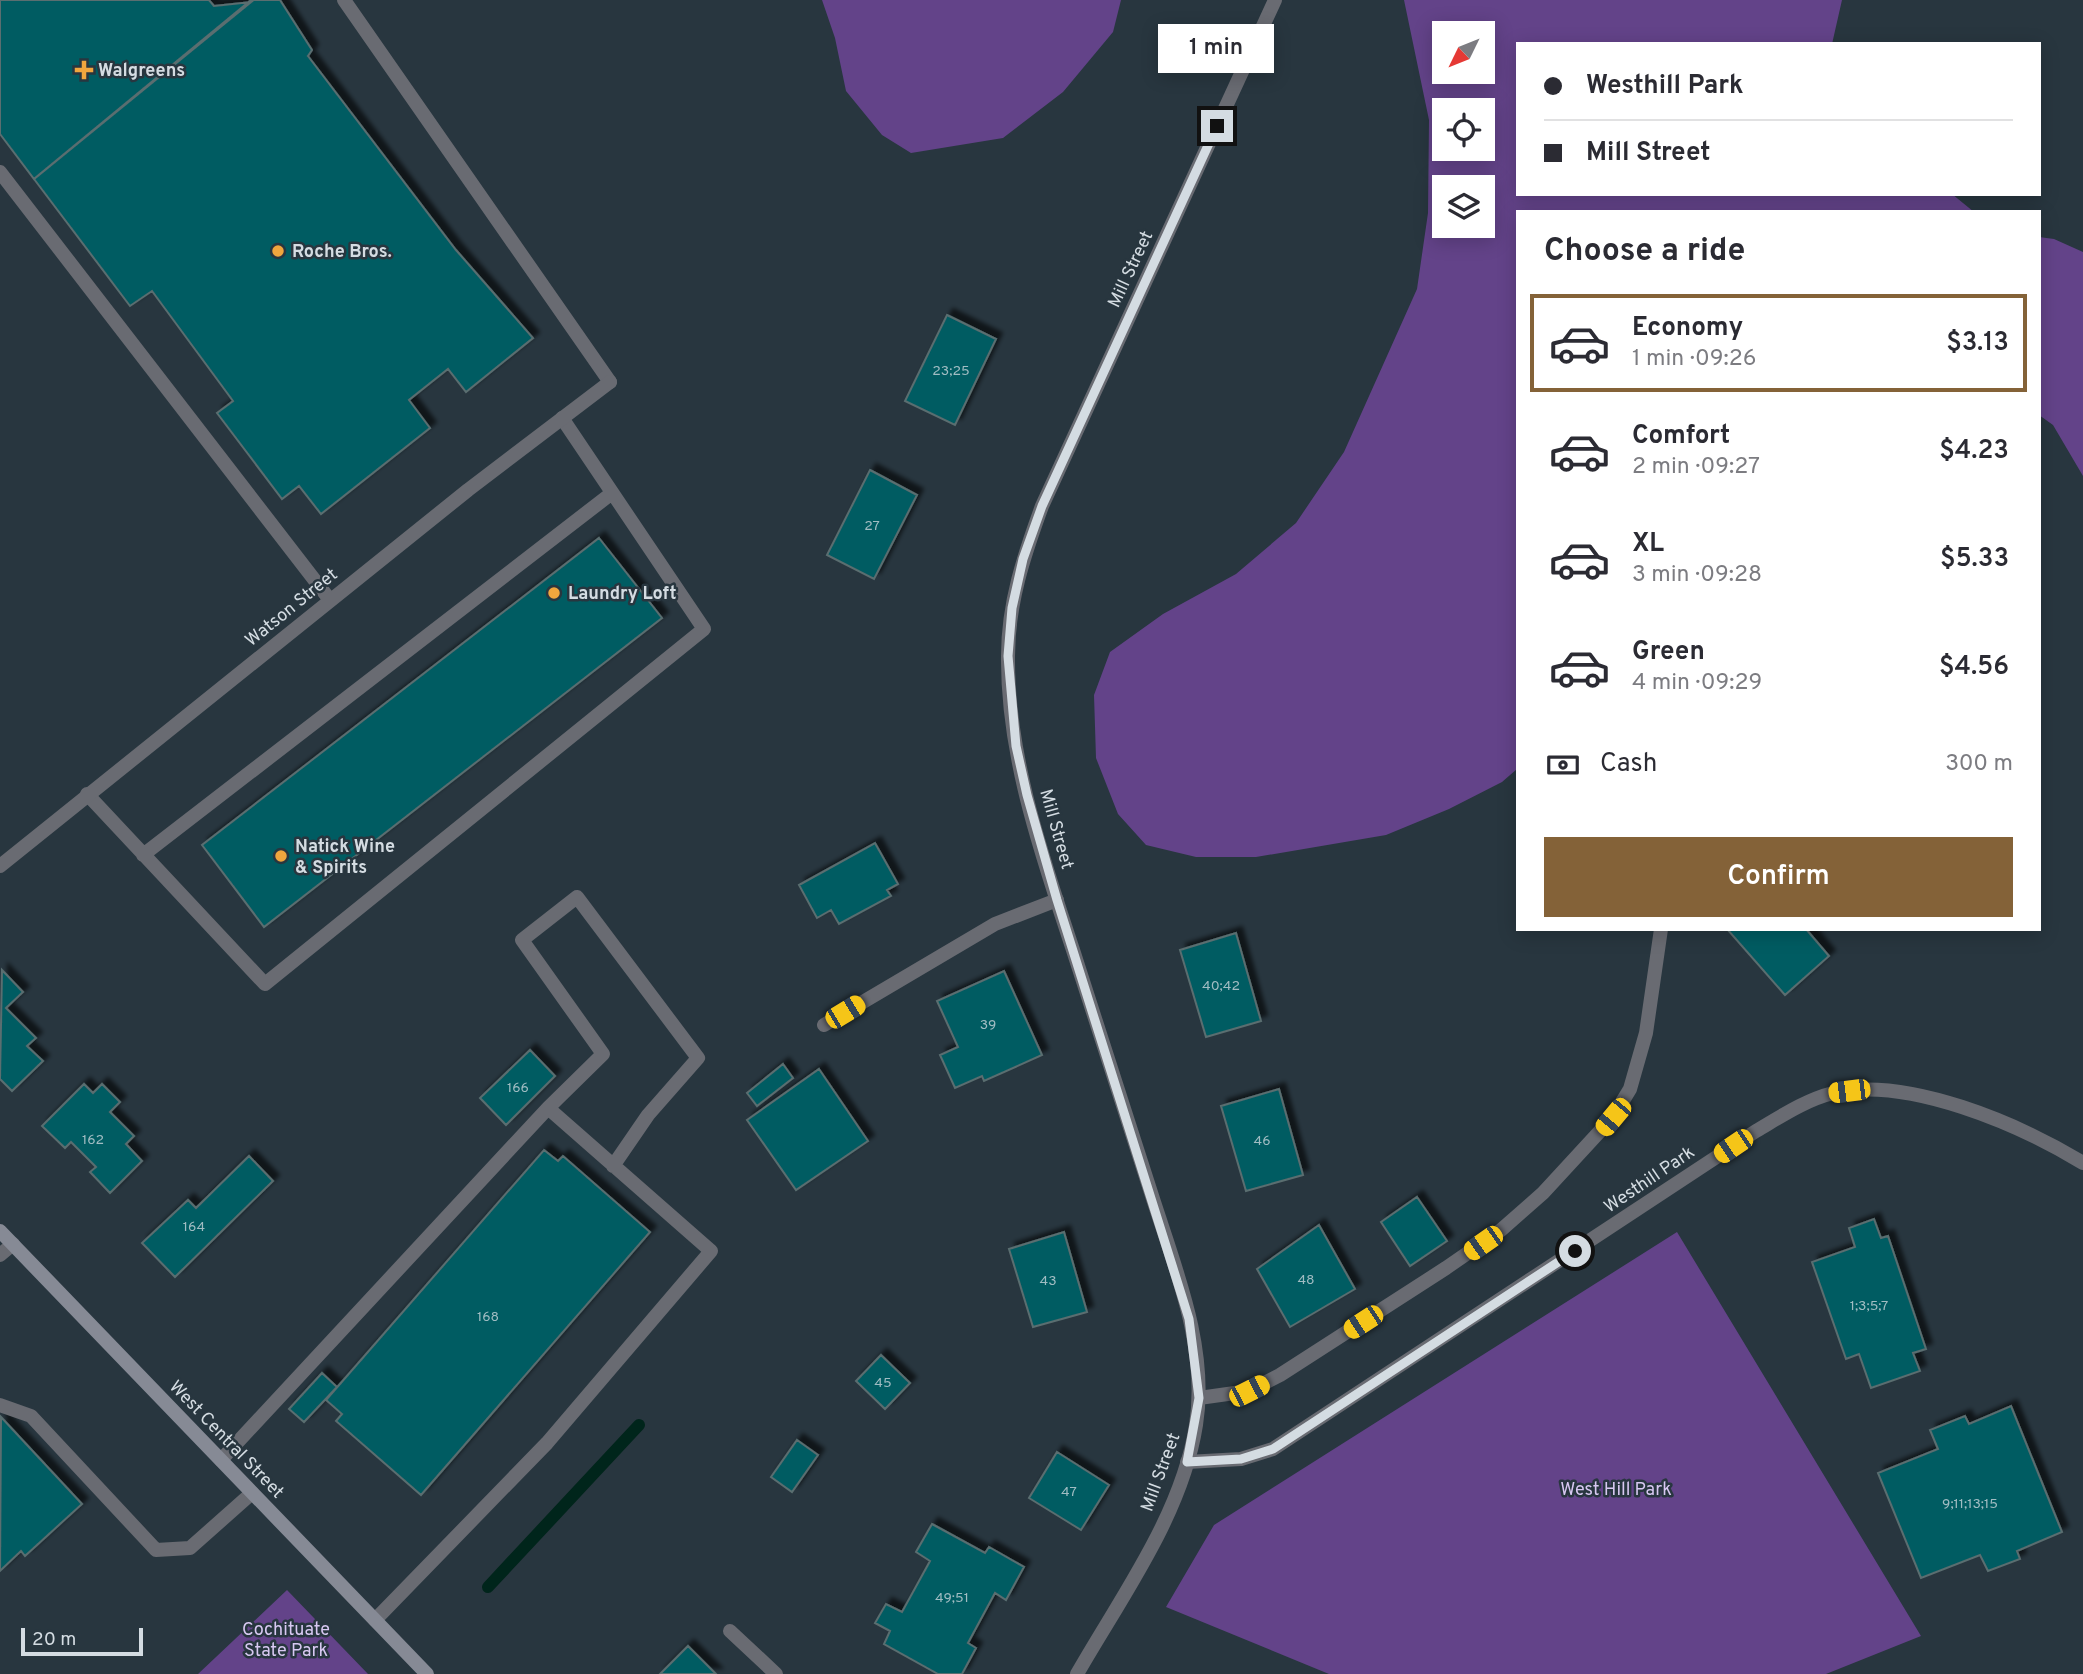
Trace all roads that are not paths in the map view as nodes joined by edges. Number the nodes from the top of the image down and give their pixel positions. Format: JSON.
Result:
{"nodes":[{"id":1,"x":344,"y":0,"type":"edge"},
{"id":2,"x":1275,"y":0,"type":"edge"},
{"id":3,"x":0,"y":172,"type":"edge"},
{"id":4,"x":562,"y":418,"type":"junction"},
{"id":5,"x":612,"y":493,"type":"junction"},
{"id":6,"x":330,"y":600,"type":"junction"},
{"id":7,"x":87,"y":794,"type":"junction"},
{"id":8,"x":143,"y":855,"type":"junction"},
{"id":9,"x":1,"y":862,"type":"edge"},
{"id":10,"x":1057,"y":900,"type":"junction"},
{"id":11,"x":1661,"y":931,"type":"edge"},
{"id":12,"x":824,"y":1025,"type":"dead end"},
{"id":13,"x":548,"y":1108,"type":"junction"},
{"id":14,"x":2083,"y":1163,"type":"edge"},
{"id":15,"x":613,"y":1166,"type":"junction"},
{"id":16,"x":0,"y":1231,"type":"edge"},
{"id":17,"x":13,"y":1244,"type":"junction"},
{"id":18,"x":0,"y":1255,"type":"edge"},
{"id":19,"x":1199,"y":1398,"type":"junction"},
{"id":20,"x":0,"y":1405,"type":"edge"},
{"id":21,"x":221,"y":1461,"type":"junction"},
{"id":22,"x":1187,"y":1462,"type":"junction"},
{"id":23,"x":252,"y":1493,"type":"junction"},
{"id":24,"x":375,"y":1620,"type":"junction"},
{"id":25,"x":730,"y":1631,"type":"dead end"},
{"id":26,"x":427,"y":1674,"type":"edge"},
{"id":27,"x":776,"y":1674,"type":"edge"},
{"id":28,"x":1077,"y":1674,"type":"edge"}],
"edges":[{"from":1,"to":4,"type":"street","name":"Watson Street"},
{"from":2,"to":10,"type":"street","name":"Mill Street"},
{"from":3,"to":6,"type":"street"},
{"from":4,"to":5,"type":"street"},
{"from":4,"to":6,"type":"street","name":"Watson Street"},
{"from":5,"to":8,"type":"street"},
{"from":5,"to":8,"type":"street"},
{"from":6,"to":7,"type":"street","name":"Watson Street"},
{"from":7,"to":8,"type":"street"},
{"from":7,"to":9,"type":"street","name":"Watson Street"},
{"from":10,"to":12,"type":"street"},
{"from":10,"to":19,"type":"street","name":"Mill Street"},
{"from":11,"to":19,"type":"street"},
{"from":13,"to":15,"type":"street"},
{"from":13,"to":15,"type":"street"},
{"from":13,"to":21,"type":"street"},
{"from":14,"to":22,"type":"street","name":"Westhill Park"},
{"from":15,"to":24,"type":"street"},
{"from":16,"to":17,"type":"main road","name":"West Central Street"},
{"from":17,"to":18,"type":"street"},
{"from":17,"to":21,"type":"main road","name":"West Central Street"},
{"from":19,"to":22,"type":"street","name":"Mill Street"},
{"from":20,"to":23,"type":"street"},
{"from":21,"to":23,"type":"main road","name":"West Central Street"},
{"from":22,"to":28,"type":"street","name":"Mill Street"},
{"from":23,"to":24,"type":"main road","name":"West Central Street"},
{"from":24,"to":26,"type":"main road","name":"West Central Street"},
{"from":25,"to":27,"type":"street"}]}
